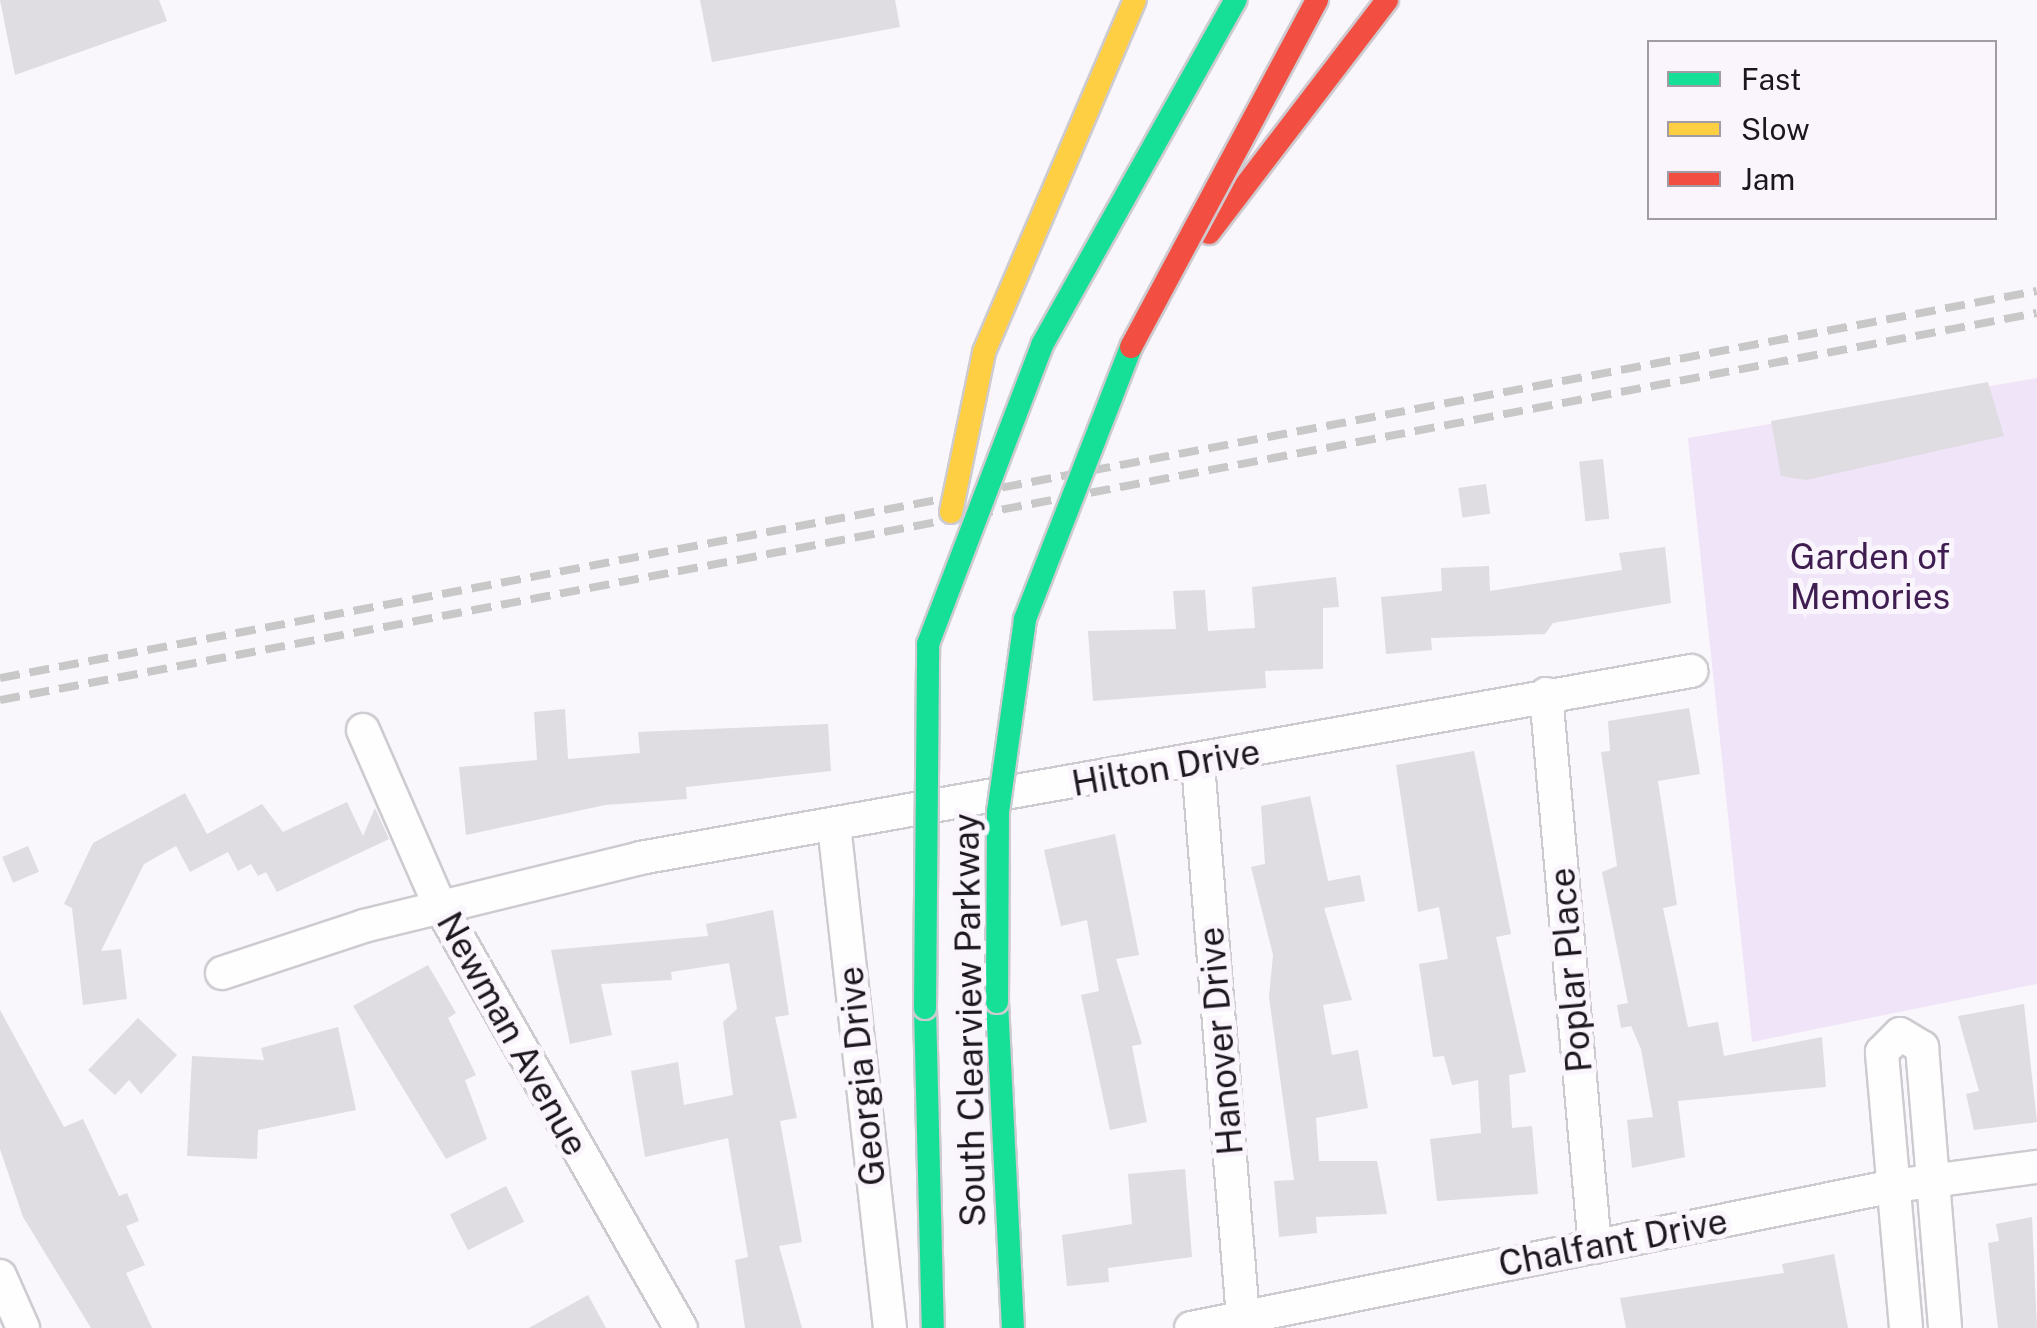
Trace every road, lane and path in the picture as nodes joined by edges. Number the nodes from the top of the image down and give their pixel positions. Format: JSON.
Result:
{"nodes":[{"id":1,"x":1135,"y":0,"type":"edge"},
{"id":2,"x":1236,"y":0,"type":"edge"},
{"id":3,"x":1317,"y":0,"type":"edge"},
{"id":4,"x":1387,"y":0,"type":"edge"},
{"id":5,"x":1138,"y":328,"type":"junction"},
{"id":6,"x":928,"y":644,"type":"junction"},
{"id":7,"x":1691,"y":671,"type":"dead end"},
{"id":8,"x":1546,"y":694,"type":"junction"},
{"id":9,"x":363,"y":730,"type":"dead end"},
{"id":10,"x":1198,"y":764,"type":"junction"},
{"id":11,"x":834,"y":825,"type":"junction"},
{"id":12,"x":440,"y":906,"type":"junction"},
{"id":13,"x":222,"y":973,"type":"dead end"},
{"id":14,"x":2037,"y":1168,"type":"edge"},
{"id":15,"x":1934,"y":1180,"type":"junction"},
{"id":16,"x":1894,"y":1186,"type":"junction"},
{"id":17,"x":1595,"y":1247,"type":"junction"},
{"id":18,"x":0,"y":1276,"type":"edge"},
{"id":19,"x":1243,"y":1318,"type":"junction"},
{"id":20,"x":23,"y":1328,"type":"edge"},
{"id":21,"x":681,"y":1328,"type":"edge"},
{"id":22,"x":890,"y":1328,"type":"edge"},
{"id":23,"x":933,"y":1328,"type":"edge"},
{"id":24,"x":1013,"y":1328,"type":"edge"},
{"id":25,"x":1191,"y":1328,"type":"edge"},
{"id":26,"x":1906,"y":1328,"type":"edge"},
{"id":27,"x":1945,"y":1328,"type":"edge"}],
"edges":[{"from":1,"to":6,"type":"highway","bridge":true},
{"from":2,"to":6,"type":"highway","name":"South Clearview Parkway","bridge":true},
{"from":3,"to":5,"type":"highway","name":"South Clearview Parkway","bridge":true},
{"from":4,"to":5,"type":"highway","bridge":true},
{"from":5,"to":24,"type":"highway","name":"South Clearview Parkway","bridge":true},
{"from":6,"to":23,"type":"highway","name":"South Clearview Parkway","bridge":true},
{"from":7,"to":8,"type":"street","name":"Hilton Drive"},
{"from":8,"to":10,"type":"street","name":"Hilton Drive"},
{"from":8,"to":17,"type":"street","name":"Poplar Place"},
{"from":9,"to":12,"type":"street","name":"Newman Avenue"},
{"from":10,"to":11,"type":"street","name":"Hilton Drive"},
{"from":10,"to":19,"type":"street","name":"Hanover Drive"},
{"from":11,"to":12,"type":"street","name":"Hilton Drive"},
{"from":11,"to":22,"type":"street","name":"Georgia Drive"},
{"from":12,"to":13,"type":"street","name":"Hilton Drive"},
{"from":12,"to":21,"type":"street","name":"Newman Avenue"},
{"from":14,"to":15,"type":"street","name":"Chalfant Drive"},
{"from":15,"to":16,"type":"street","name":"Chalfant Drive"},
{"from":15,"to":16,"type":"street"},
{"from":15,"to":27,"type":"street"},
{"from":16,"to":17,"type":"street","name":"Chalfant Drive"},
{"from":16,"to":26,"type":"street"},
{"from":17,"to":19,"type":"street","name":"Chalfant Drive"},
{"from":18,"to":20,"type":"street"},
{"from":19,"to":25,"type":"street","name":"Chalfant Drive"}]}
